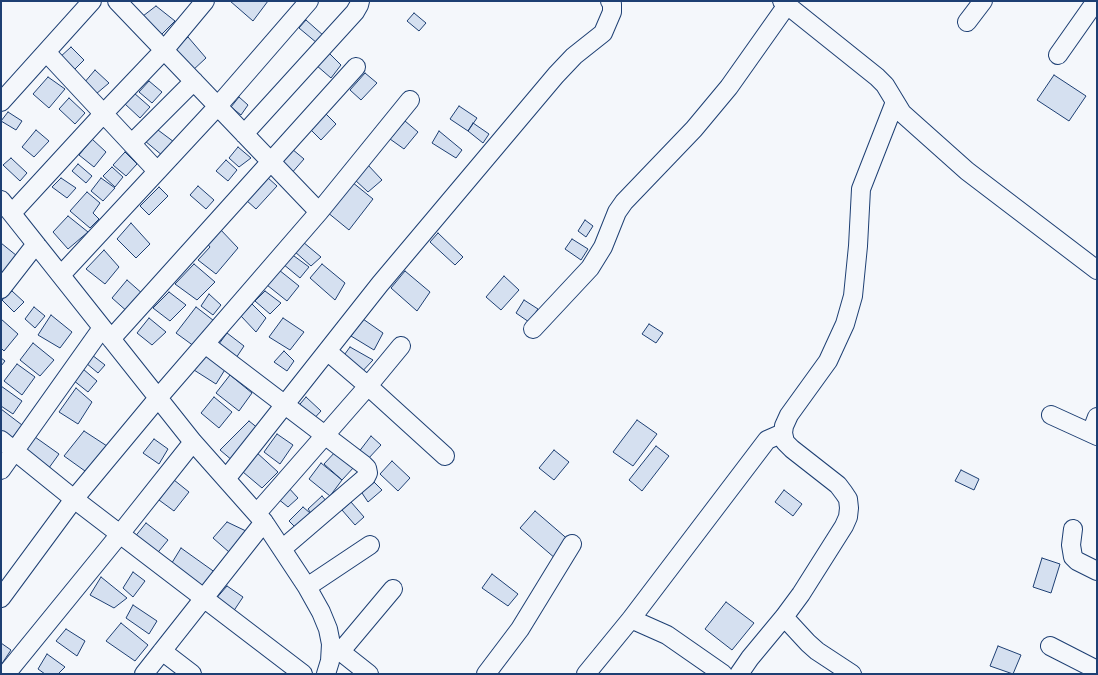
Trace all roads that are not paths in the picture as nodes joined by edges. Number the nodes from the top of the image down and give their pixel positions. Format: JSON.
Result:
{"nodes":[{"id":1,"x":92,"y":1,"type":"edge"},
{"id":2,"x":117,"y":1,"type":"edge"},
{"id":3,"x":205,"y":1,"type":"edge"},
{"id":4,"x":309,"y":1,"type":"edge"},
{"id":5,"x":360,"y":1,"type":"edge"},
{"id":6,"x":610,"y":1,"type":"edge"},
{"id":7,"x":983,"y":1,"type":"edge"},
{"id":8,"x":1096,"y":1,"type":"edge"},
{"id":9,"x":785,"y":3,"type":"edge"},
{"id":10,"x":967,"y":22,"type":"dead end"},
{"id":11,"x":165,"y":49,"type":"junction"},
{"id":12,"x":46,"y":52,"type":"junction"},
{"id":13,"x":1058,"y":55,"type":"dead end"},
{"id":14,"x":356,"y":67,"type":"dead end"},
{"id":15,"x":194,"y":81,"type":"junction"},
{"id":16,"x":410,"y":100,"type":"dead end"},
{"id":17,"x":1,"y":102,"type":"edge"},
{"id":18,"x":895,"y":102,"type":"junction"},
{"id":19,"x":217,"y":107,"type":"junction"},
{"id":20,"x":104,"y":113,"type":"junction"},
{"id":21,"x":244,"y":134,"type":"junction"},
{"id":22,"x":132,"y":143,"type":"junction"},
{"id":23,"x":271,"y":162,"type":"junction"},
{"id":24,"x":158,"y":171,"type":"junction"},
{"id":25,"x":6,"y":207,"type":"edge"},
{"id":26,"x":319,"y":212,"type":"junction"},
{"id":27,"x":36,"y":244,"type":"junction"},
{"id":28,"x":1097,"y":270,"type":"edge"},
{"id":29,"x":61,"y":275,"type":"junction"},
{"id":30,"x":1,"y":289,"type":"edge"},
{"id":31,"x":533,"y":329,"type":"dead end"},
{"id":32,"x":107,"y":333,"type":"junction"},
{"id":33,"x":205,"y":344,"type":"junction"},
{"id":34,"x":401,"y":346,"type":"dead end"},
{"id":35,"x":327,"y":351,"type":"junction"},
{"id":36,"x":368,"y":386,"type":"junction"},
{"id":37,"x":158,"y":398,"type":"junction"},
{"id":38,"x":285,"y":404,"type":"junction"},
{"id":39,"x":1051,"y":415,"type":"dead end"},
{"id":40,"x":1095,"y":429,"type":"edge"},
{"id":41,"x":783,"y":433,"type":"junction"},
{"id":42,"x":325,"y":435,"type":"junction"},
{"id":43,"x":1,"y":440,"type":"edge"},
{"id":44,"x":193,"y":442,"type":"junction"},
{"id":45,"x":15,"y":452,"type":"junction"},
{"id":46,"x":445,"y":456,"type":"dead end"},
{"id":47,"x":1,"y":470,"type":"edge"},
{"id":48,"x":226,"y":479,"type":"junction"},
{"id":49,"x":74,"y":499,"type":"junction"},
{"id":50,"x":261,"y":518,"type":"junction"},
{"id":51,"x":1073,"y":529,"type":"dead end"},
{"id":52,"x":120,"y":534,"type":"junction"},
{"id":53,"x":572,"y":544,"type":"dead end"},
{"id":54,"x":370,"y":545,"type":"dead end"},
{"id":55,"x":282,"y":549,"type":"junction"},
{"id":56,"x":1097,"y":571,"type":"edge"},
{"id":57,"x":307,"y":587,"type":"junction"},
{"id":58,"x":393,"y":589,"type":"dead end"},
{"id":59,"x":1,"y":598,"type":"edge"},
{"id":60,"x":204,"y":598,"type":"junction"},
{"id":61,"x":784,"y":617,"type":"junction"},
{"id":62,"x":631,"y":619,"type":"junction"},
{"id":63,"x":1050,"y":646,"type":"dead end"},
{"id":64,"x":336,"y":647,"type":"junction"},
{"id":65,"x":162,"y":651,"type":"junction"},
{"id":66,"x":1097,"y":670,"type":"edge"},
{"id":67,"x":721,"y":673,"type":"edge"},
{"id":68,"x":6,"y":674,"type":"edge"},
{"id":69,"x":144,"y":674,"type":"edge"},
{"id":70,"x":192,"y":674,"type":"edge"},
{"id":71,"x":303,"y":674,"type":"edge"},
{"id":72,"x":326,"y":674,"type":"edge"},
{"id":73,"x":369,"y":674,"type":"edge"},
{"id":74,"x":486,"y":674,"type":"edge"},
{"id":75,"x":586,"y":674,"type":"edge"},
{"id":76,"x":739,"y":674,"type":"edge"},
{"id":77,"x":852,"y":674,"type":"edge"}],
"edges":[{"from":1,"to":12,"type":"street"},
{"from":2,"to":11,"type":"street"},
{"from":3,"to":11,"type":"street"},
{"from":4,"to":19,"type":"street"},
{"from":5,"to":21,"type":"street"},
{"from":6,"to":35,"type":"street"},
{"from":7,"to":10,"type":"street"},
{"from":8,"to":13,"type":"street"},
{"from":9,"to":18,"type":"street"},
{"from":9,"to":31,"type":"street"},
{"from":11,"to":15,"type":"street"},
{"from":11,"to":20,"type":"street"},
{"from":12,"to":17,"type":"street"},
{"from":12,"to":20,"type":"street"},
{"from":14,"to":23,"type":"street"},
{"from":15,"to":19,"type":"street"},
{"from":15,"to":22,"type":"street"},
{"from":16,"to":26,"type":"street"},
{"from":18,"to":28,"type":"street"},
{"from":18,"to":41,"type":"street"},
{"from":19,"to":21,"type":"street"},
{"from":19,"to":24,"type":"street"},
{"from":20,"to":22,"type":"street"},
{"from":20,"to":25,"type":"street"},
{"from":21,"to":23,"type":"street"},
{"from":22,"to":24,"type":"street"},
{"from":23,"to":26,"type":"street"},
{"from":23,"to":32,"type":"street"},
{"from":24,"to":29,"type":"street"},
{"from":25,"to":27,"type":"street"},
{"from":26,"to":33,"type":"street"},
{"from":27,"to":29,"type":"street"},
{"from":27,"to":30,"type":"street"},
{"from":29,"to":32,"type":"street"},
{"from":32,"to":37,"type":"street"},
{"from":32,"to":45,"type":"street"},
{"from":33,"to":37,"type":"street"},
{"from":33,"to":38,"type":"street"},
{"from":34,"to":36,"type":"street"},
{"from":35,"to":36,"type":"street"},
{"from":35,"to":38,"type":"street"},
{"from":36,"to":42,"type":"street"},
{"from":36,"to":46,"type":"street"},
{"from":37,"to":44,"type":"street"},
{"from":37,"to":49,"type":"street"},
{"from":38,"to":42,"type":"street"},
{"from":38,"to":48,"type":"street"},
{"from":39,"to":40,"type":"street"},
{"from":41,"to":61,"type":"street"},
{"from":41,"to":62,"type":"street"},
{"from":42,"to":50,"type":"street"},
{"from":42,"to":55,"type":"street"},
{"from":43,"to":45,"type":"street"},
{"from":44,"to":48,"type":"street"},
{"from":44,"to":52,"type":"street"},
{"from":45,"to":47,"type":"street"},
{"from":45,"to":49,"type":"street"},
{"from":48,"to":50,"type":"street"},
{"from":49,"to":52,"type":"street"},
{"from":49,"to":59,"type":"street"},
{"from":50,"to":55,"type":"street"},
{"from":50,"to":60,"type":"street"},
{"from":51,"to":56,"type":"street"},
{"from":52,"to":60,"type":"street"},
{"from":52,"to":68,"type":"street"},
{"from":53,"to":74,"type":"street"},
{"from":54,"to":57,"type":"street"},
{"from":55,"to":57,"type":"street"},
{"from":57,"to":64,"type":"street"},
{"from":58,"to":64,"type":"street"},
{"from":60,"to":65,"type":"street"},
{"from":60,"to":71,"type":"street"},
{"from":61,"to":76,"type":"street"},
{"from":61,"to":77,"type":"street"},
{"from":62,"to":67,"type":"street"},
{"from":62,"to":75,"type":"street"},
{"from":63,"to":66,"type":"street"},
{"from":64,"to":72,"type":"street"},
{"from":64,"to":73,"type":"street"},
{"from":65,"to":69,"type":"street"},
{"from":65,"to":70,"type":"street"}]}
